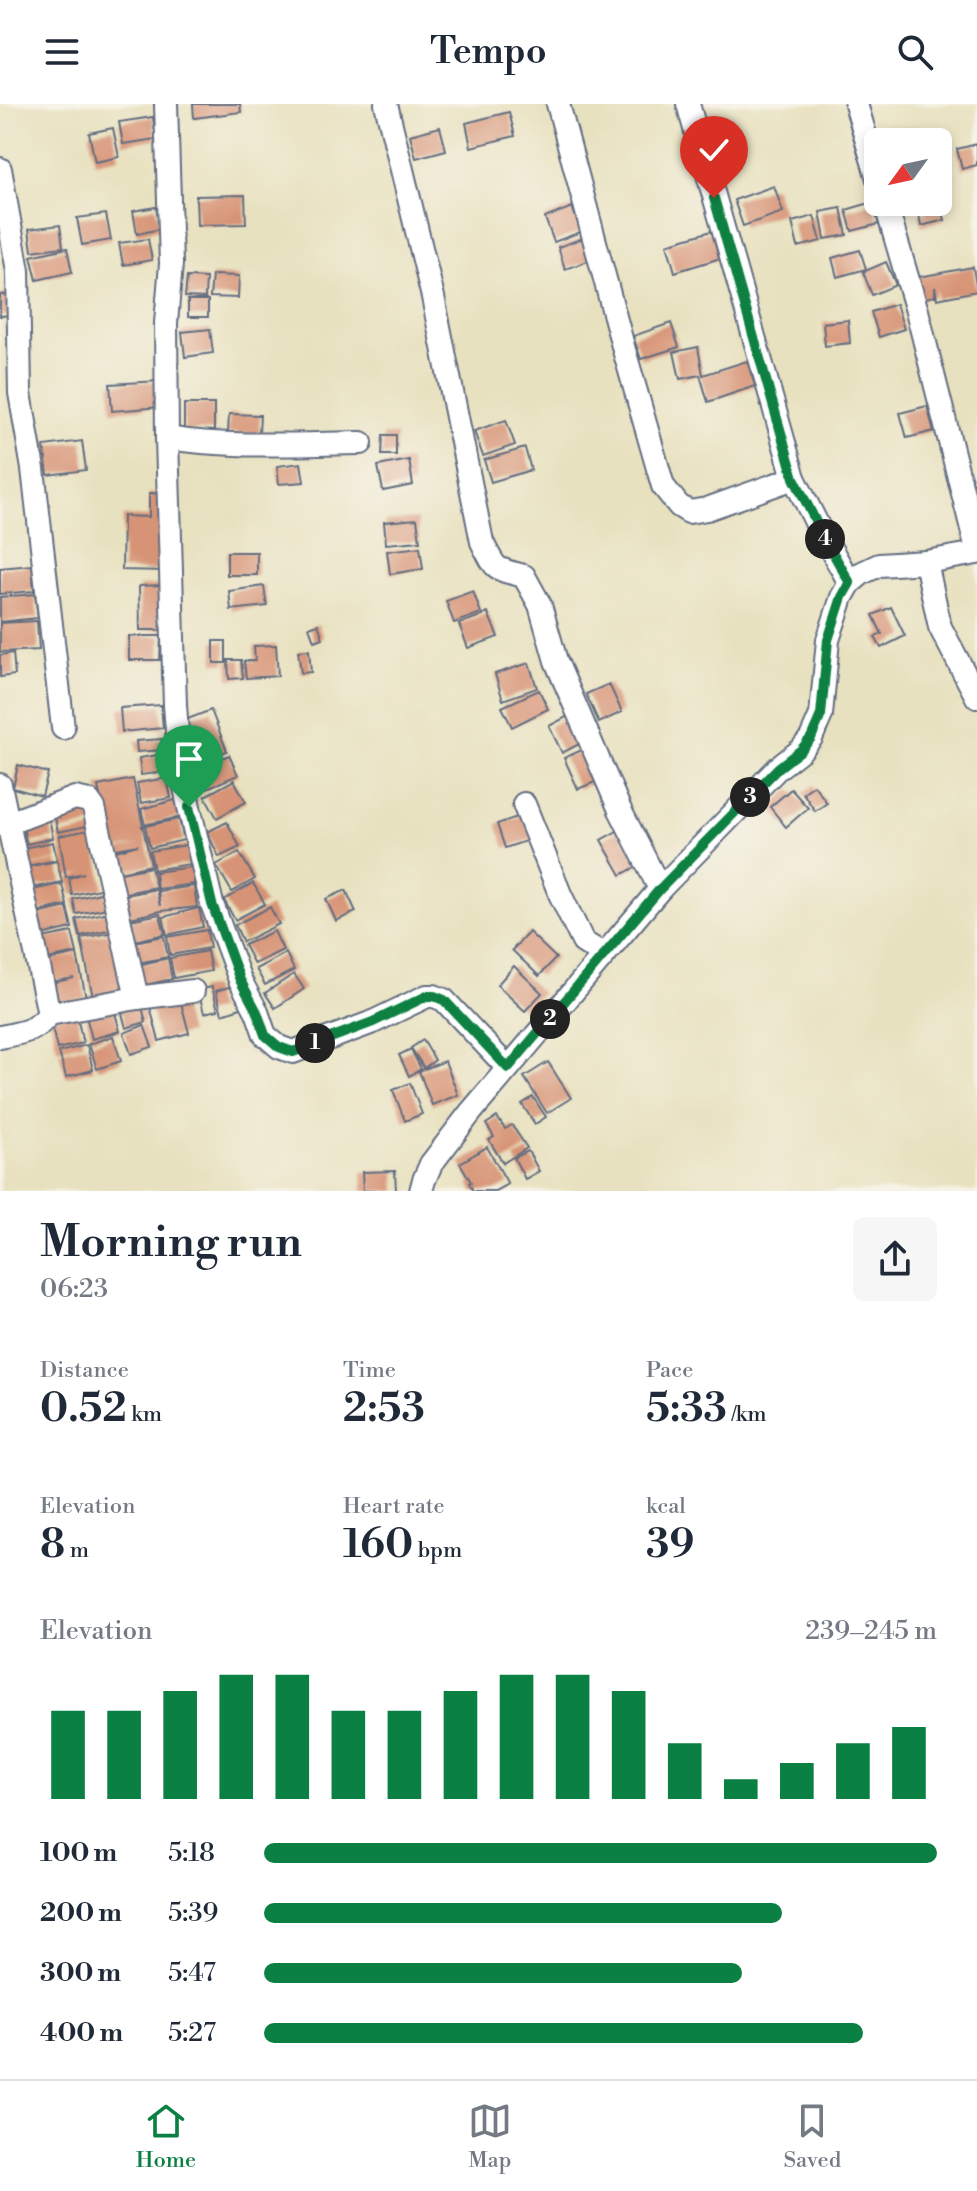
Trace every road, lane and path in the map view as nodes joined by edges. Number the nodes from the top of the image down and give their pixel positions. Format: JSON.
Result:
{"nodes":[{"id":1,"x":166,"y":104,"type":"edge"},
{"id":2,"x":386,"y":104,"type":"edge"},
{"id":3,"x":558,"y":104,"type":"edge"},
{"id":4,"x":688,"y":104,"type":"edge"},
{"id":5,"x":856,"y":104,"type":"edge"},
{"id":6,"x":864,"y":131,"type":"edge"},
{"id":7,"x":0,"y":169,"type":"edge"},
{"id":8,"x":889,"y":216,"type":"edge"},
{"id":9,"x":10,"y":394,"type":"edge"},
{"id":10,"x":167,"y":438,"type":"junction"},
{"id":11,"x":361,"y":443,"type":"dead end"},
{"id":12,"x":794,"y":478,"type":"junction"},
{"id":13,"x":977,"y":551,"type":"edge"},
{"id":14,"x":926,"y":562,"type":"junction"},
{"id":15,"x":850,"y":583,"type":"junction"},
{"id":16,"x":977,"y":697,"type":"edge"},
{"id":17,"x":63,"y":728,"type":"dead end"},
{"id":18,"x":0,"y":785,"type":"edge"},
{"id":19,"x":524,"y":804,"type":"dead end"},
{"id":20,"x":9,"y":823,"type":"junction"},
{"id":21,"x":660,"y":889,"type":"junction"},
{"id":22,"x":604,"y":955,"type":"junction"},
{"id":23,"x":193,"y":991,"type":"dead end"},
{"id":24,"x":137,"y":998,"type":"junction"},
{"id":25,"x":49,"y":1014,"type":"junction"},
{"id":26,"x":0,"y":1037,"type":"edge"},
{"id":27,"x":508,"y":1068,"type":"junction"},
{"id":28,"x":421,"y":1191,"type":"edge"}],
"edges":[{"from":1,"to":10,"type":"street"},
{"from":2,"to":21,"type":"street"},
{"from":3,"to":12,"type":"street"},
{"from":4,"to":12,"type":"street"},
{"from":5,"to":6,"type":"street"},
{"from":7,"to":9,"type":"street"},
{"from":8,"to":13,"type":"street"},
{"from":9,"to":17,"type":"street"},
{"from":10,"to":11,"type":"street"},
{"from":10,"to":27,"type":"street"},
{"from":12,"to":15,"type":"street"},
{"from":13,"to":14,"type":"street"},
{"from":14,"to":15,"type":"street"},
{"from":14,"to":16,"type":"street"},
{"from":15,"to":21,"type":"street"},
{"from":18,"to":20,"type":"street"},
{"from":19,"to":22,"type":"street"},
{"from":20,"to":24,"type":"street"},
{"from":20,"to":25,"type":"street"},
{"from":21,"to":22,"type":"street"},
{"from":22,"to":27,"type":"street"},
{"from":23,"to":24,"type":"street"},
{"from":24,"to":25,"type":"street"},
{"from":25,"to":26,"type":"street"},
{"from":27,"to":28,"type":"street"}]}
